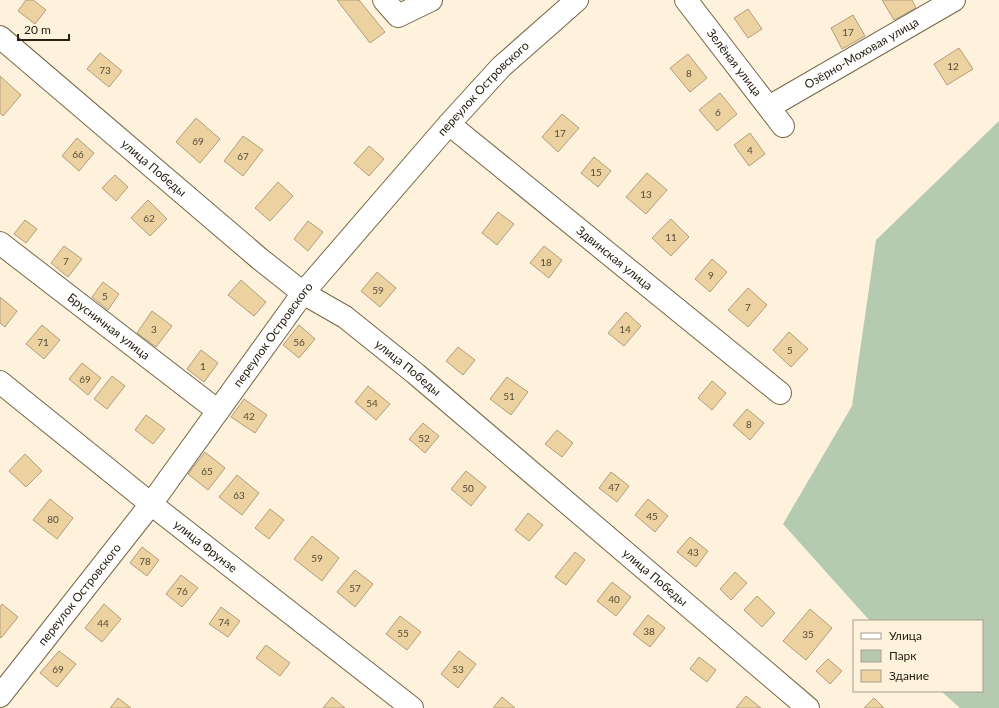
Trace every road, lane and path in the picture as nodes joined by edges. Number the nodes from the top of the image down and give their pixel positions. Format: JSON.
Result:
{"nodes":[{"id":1,"x":384,"y":0,"type":"edge"},
{"id":2,"x":431,"y":0,"type":"edge"},
{"id":3,"x":577,"y":0,"type":"edge"},
{"id":4,"x":686,"y":0,"type":"edge"},
{"id":5,"x":954,"y":0,"type":"edge"},
{"id":6,"x":0,"y":37,"type":"edge"},
{"id":7,"x":769,"y":107,"type":"junction"},
{"id":8,"x":449,"y":124,"type":"junction"},
{"id":9,"x":783,"y":126,"type":"dead end"},
{"id":10,"x":0,"y":243,"type":"edge"},
{"id":11,"x":303,"y":293,"type":"junction"},
{"id":12,"x":0,"y":382,"type":"edge"},
{"id":13,"x":780,"y":393,"type":"dead end"},
{"id":14,"x":218,"y":411,"type":"junction"},
{"id":15,"x":151,"y":504,"type":"junction"},
{"id":16,"x":0,"y":697,"type":"edge"},
{"id":17,"x":13,"y":708,"type":"edge"},
{"id":18,"x":412,"y":708,"type":"edge"},
{"id":19,"x":808,"y":708,"type":"edge"}],
"edges":[{"from":1,"to":2,"type":"street"},
{"from":3,"to":8,"type":"street","name":"переулок Островского"},
{"from":4,"to":7,"type":"street","name":"Зелёная улица"},
{"from":5,"to":7,"type":"street","name":"Озёрно-Моховая улица"},
{"from":6,"to":11,"type":"street","name":"улица Победы"},
{"from":7,"to":9,"type":"street","name":"Зелёная улица"},
{"from":8,"to":11,"type":"street","name":"переулок Островского"},
{"from":8,"to":13,"type":"street","name":"Здвинская улица"},
{"from":10,"to":14,"type":"street","name":"Брусничная улица"},
{"from":11,"to":14,"type":"street","name":"переулок Островского"},
{"from":11,"to":19,"type":"street","name":"улица Победы"},
{"from":12,"to":15,"type":"street","name":"улица Фрунзе"},
{"from":14,"to":15,"type":"street","name":"переулок Островского"},
{"from":15,"to":16,"type":"street","name":"переулок Островского"},
{"from":15,"to":18,"type":"street","name":"улица Фрунзе"},
{"from":16,"to":17,"type":"street"}]}
